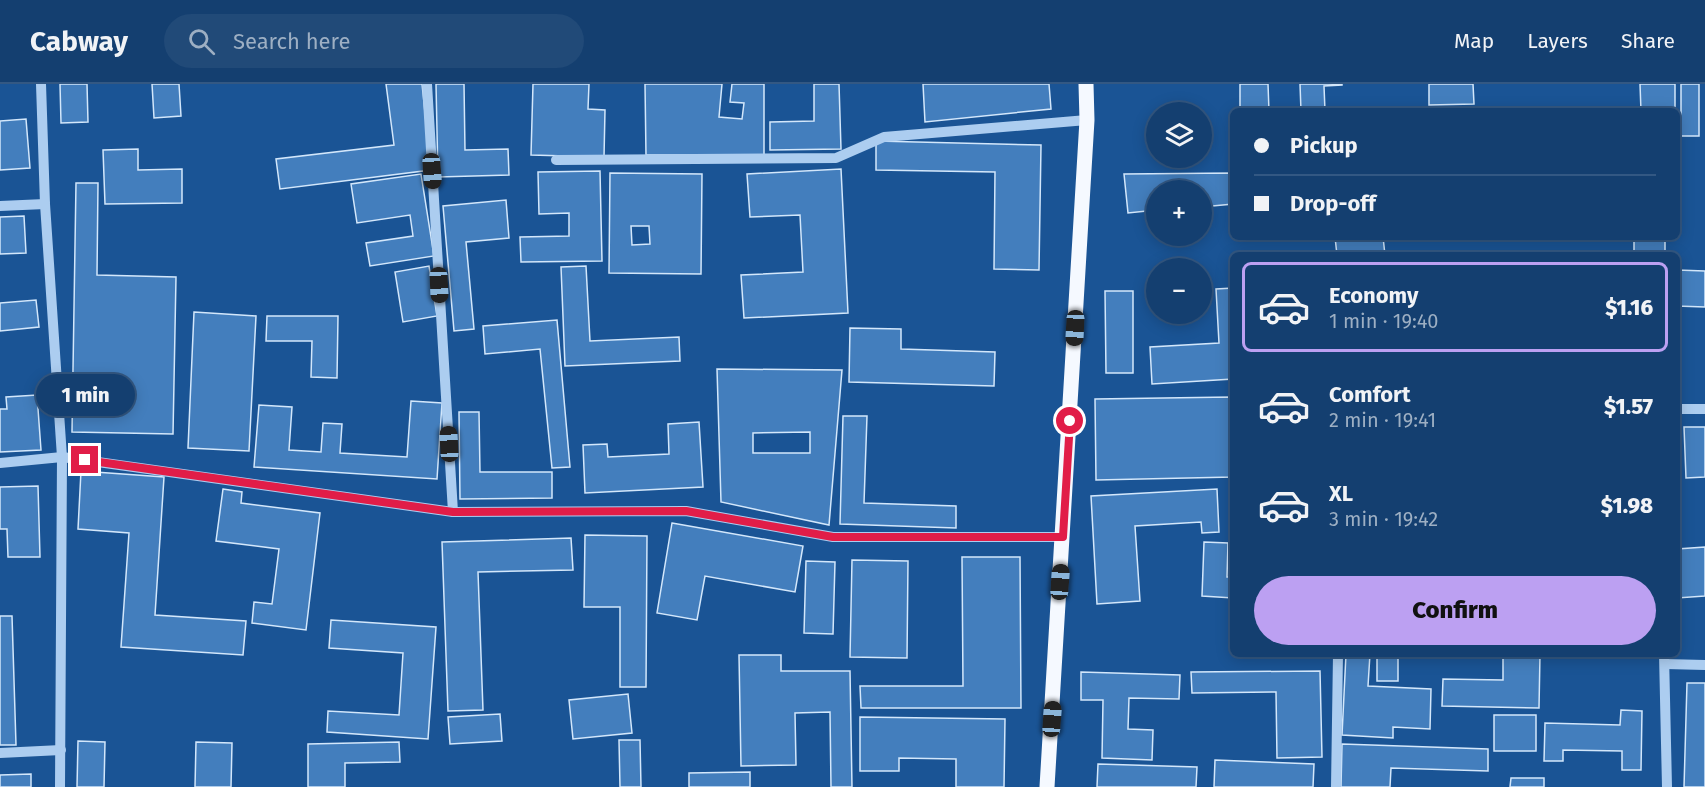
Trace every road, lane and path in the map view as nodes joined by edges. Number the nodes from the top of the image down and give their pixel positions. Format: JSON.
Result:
{"nodes":[{"id":1,"x":41,"y":84,"type":"edge"},
{"id":2,"x":428,"y":84,"type":"edge"},
{"id":3,"x":1086,"y":84,"type":"edge"},
{"id":4,"x":1087,"y":120,"type":"junction"},
{"id":5,"x":556,"y":160,"type":"dead end"},
{"id":6,"x":45,"y":204,"type":"junction"},
{"id":7,"x":0,"y":206,"type":"edge"},
{"id":8,"x":1680,"y":409,"type":"edge"},
{"id":9,"x":1705,"y":409,"type":"edge"},
{"id":10,"x":62,"y":457,"type":"junction"},
{"id":11,"x":0,"y":463,"type":"edge"},
{"id":12,"x":453,"y":512,"type":"junction"},
{"id":13,"x":1063,"y":537,"type":"junction"},
{"id":14,"x":1338,"y":657,"type":"edge"},
{"id":15,"x":1664,"y":659,"type":"edge"},
{"id":16,"x":1705,"y":665,"type":"edge"},
{"id":17,"x":61,"y":750,"type":"junction"},
{"id":18,"x":0,"y":753,"type":"edge"},
{"id":19,"x":60,"y":787,"type":"edge"},
{"id":20,"x":1047,"y":787,"type":"edge"},
{"id":21,"x":1336,"y":787,"type":"edge"},
{"id":22,"x":1667,"y":787,"type":"edge"}],
"edges":[{"from":1,"to":6,"type":"street"},
{"from":2,"to":12,"type":"street"},
{"from":3,"to":4,"type":"main road"},
{"from":4,"to":5,"type":"street"},
{"from":4,"to":13,"type":"main road"},
{"from":6,"to":7,"type":"street"},
{"from":6,"to":10,"type":"street"},
{"from":8,"to":9,"type":"street"},
{"from":10,"to":11,"type":"street"},
{"from":10,"to":12,"type":"street"},
{"from":10,"to":17,"type":"street"},
{"from":12,"to":13,"type":"street"},
{"from":13,"to":20,"type":"main road"},
{"from":14,"to":21,"type":"street"},
{"from":15,"to":16,"type":"street"},
{"from":15,"to":22,"type":"street"},
{"from":17,"to":18,"type":"street"},
{"from":17,"to":19,"type":"street"}]}
